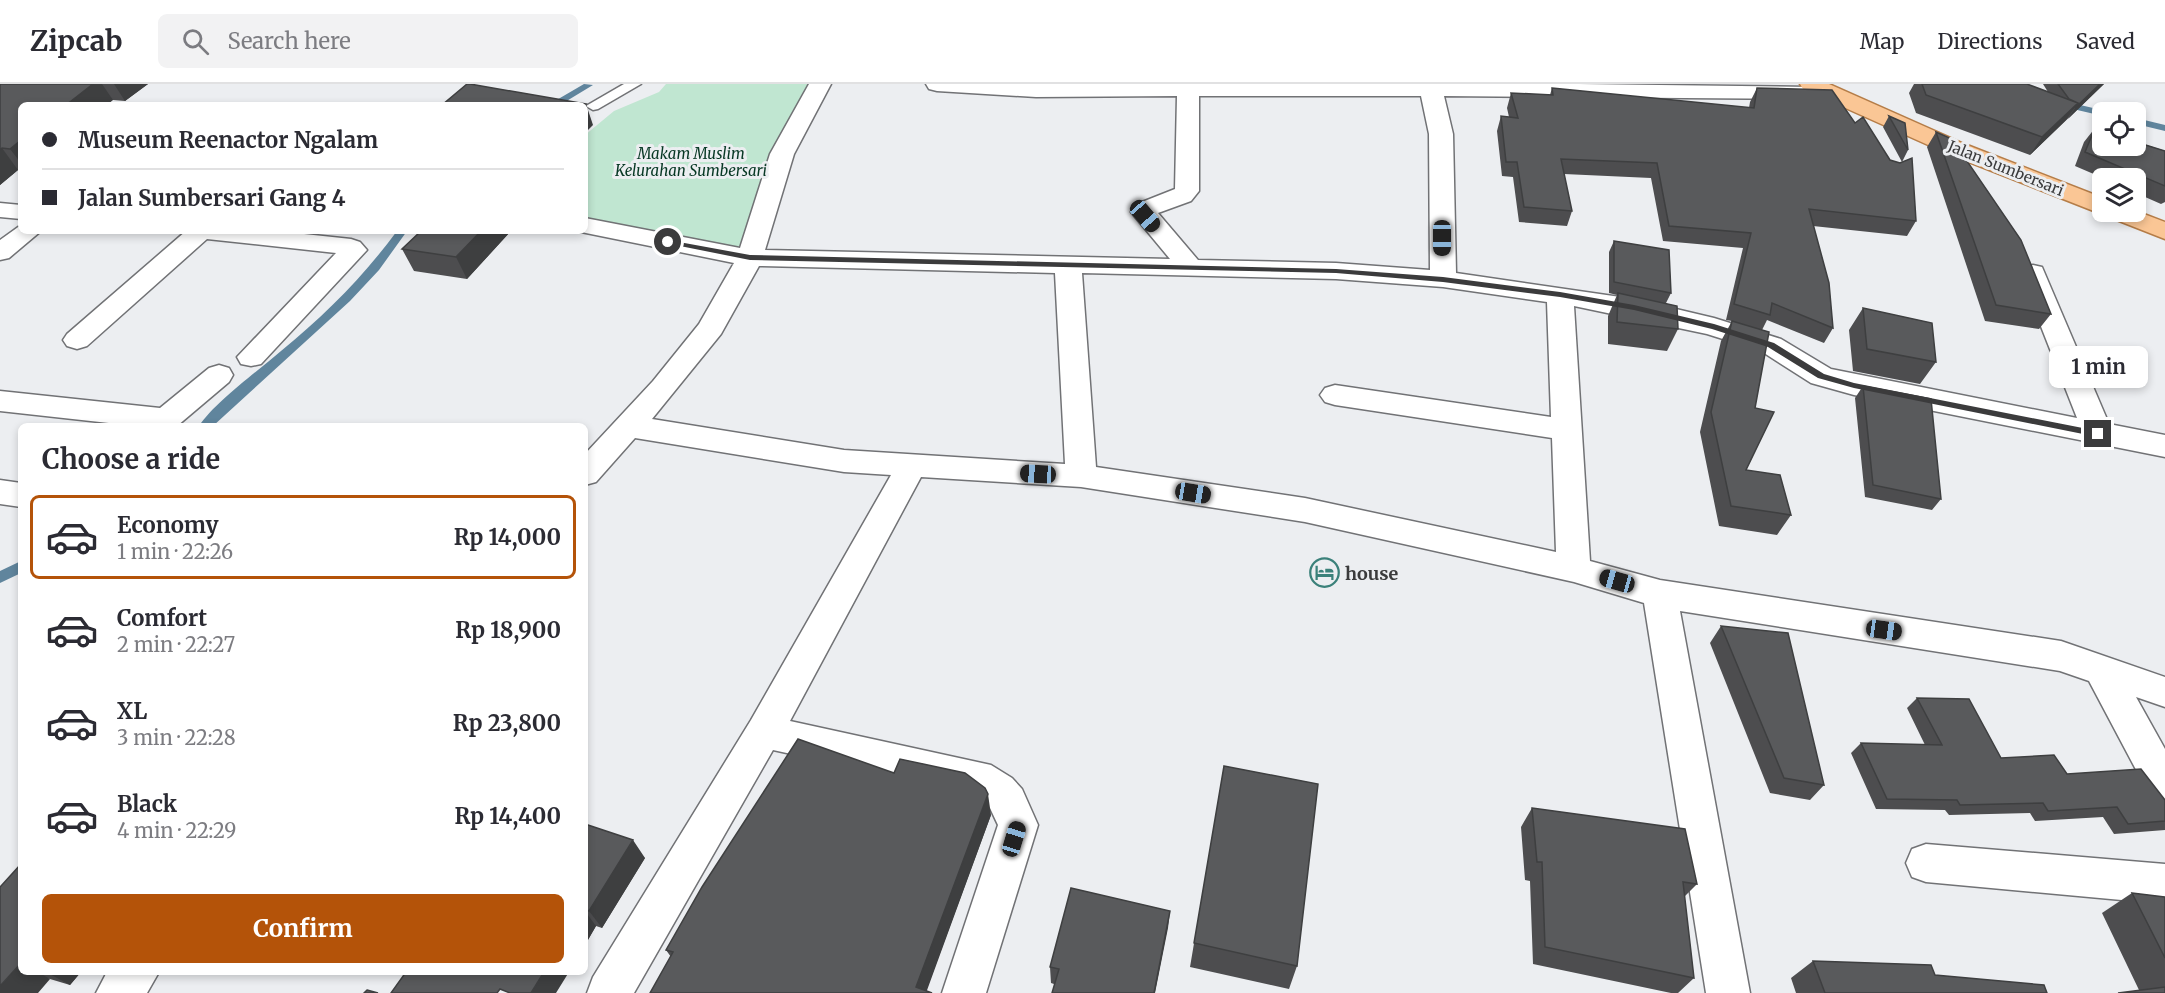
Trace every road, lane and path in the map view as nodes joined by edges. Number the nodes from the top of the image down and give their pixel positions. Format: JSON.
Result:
{"nodes":[{"id":1,"x":634,"y":84,"type":"edge"},
{"id":2,"x":820,"y":84,"type":"edge"},
{"id":3,"x":937,"y":84,"type":"edge"},
{"id":4,"x":1322,"y":86,"type":"edge"},
{"id":5,"x":1188,"y":88,"type":"junction"},
{"id":6,"x":1819,"y":88,"type":"edge"},
{"id":7,"x":1431,"y":90,"type":"junction"},
{"id":8,"x":1850,"y":103,"type":"junction"},
{"id":9,"x":593,"y":106,"type":"dead end"},
{"id":10,"x":1870,"y":132,"type":"edge"},
{"id":11,"x":1954,"y":148,"type":"junction"},
{"id":12,"x":1980,"y":186,"type":"edge"},
{"id":13,"x":2092,"y":203,"type":"edge"},
{"id":14,"x":0,"y":210,"type":"edge"},
{"id":15,"x":18,"y":212,"type":"edge"},
{"id":16,"x":2141,"y":222,"type":"edge"},
{"id":17,"x":588,"y":227,"type":"edge"},
{"id":18,"x":2165,"y":231,"type":"edge"},
{"id":19,"x":24,"y":234,"type":"edge"},
{"id":20,"x":198,"y":234,"type":"edge"},
{"id":21,"x":234,"y":234,"type":"edge"},
{"id":22,"x":0,"y":252,"type":"edge"},
{"id":23,"x":2025,"y":254,"type":"edge"},
{"id":24,"x":750,"y":258,"type":"junction"},
{"id":25,"x":1068,"y":263,"type":"junction"},
{"id":26,"x":1191,"y":268,"type":"junction"},
{"id":27,"x":1443,"y":279,"type":"junction"},
{"id":28,"x":1560,"y":295,"type":"junction"},
{"id":29,"x":77,"y":340,"type":"dead end"},
{"id":30,"x":251,"y":357,"type":"dead end"},
{"id":31,"x":219,"y":375,"type":"dead end"},
{"id":32,"x":1335,"y":395,"type":"dead end"},
{"id":33,"x":0,"y":401,"type":"edge"},
{"id":34,"x":628,"y":426,"type":"junction"},
{"id":35,"x":1569,"y":430,"type":"junction"},
{"id":36,"x":2098,"y":434,"type":"junction"},
{"id":37,"x":2165,"y":446,"type":"edge"},
{"id":38,"x":911,"y":467,"type":"junction"},
{"id":39,"x":588,"y":471,"type":"edge"},
{"id":40,"x":1081,"y":476,"type":"junction"},
{"id":41,"x":0,"y":492,"type":"edge"},
{"id":42,"x":18,"y":495,"type":"edge"},
{"id":43,"x":1574,"y":569,"type":"junction"},
{"id":44,"x":1660,"y":594,"type":"junction"},
{"id":45,"x":2101,"y":668,"type":"junction"},
{"id":46,"x":2165,"y":692,"type":"edge"},
{"id":47,"x":764,"y":732,"type":"junction"},
{"id":48,"x":2165,"y":786,"type":"edge"},
{"id":49,"x":1926,"y":863,"type":"dead end"},
{"id":50,"x":2165,"y":884,"type":"edge"},
{"id":51,"x":134,"y":975,"type":"edge"},
{"id":52,"x":118,"y":993,"type":"edge"},
{"id":53,"x":609,"y":993,"type":"edge"},
{"id":54,"x":964,"y":993,"type":"edge"},
{"id":55,"x":1728,"y":993,"type":"edge"}],
"edges":[{"from":1,"to":9,"type":"lane"},
{"from":2,"to":24,"type":"street"},
{"from":3,"to":5,"type":"street"},
{"from":4,"to":5,"type":"street"},
{"from":4,"to":7,"type":"street"},
{"from":5,"to":26,"type":"street"},
{"from":6,"to":7,"type":"street"},
{"from":6,"to":8,"type":"main road","name":"Jalan Sumbersari"},
{"from":7,"to":27,"type":"street"},
{"from":8,"to":10,"type":"street"},
{"from":8,"to":11,"type":"main road","name":"Jalan Sumbersari"},
{"from":11,"to":12,"type":"street"},
{"from":11,"to":13,"type":"main road","name":"Jalan Sumbersari"},
{"from":14,"to":15,"type":"street"},
{"from":16,"to":18,"type":"main road"},
{"from":17,"to":24,"type":"street"},
{"from":19,"to":22,"type":"street"},
{"from":20,"to":29,"type":"street"},
{"from":21,"to":30,"type":"street"},
{"from":23,"to":36,"type":"street"},
{"from":24,"to":25,"type":"street"},
{"from":24,"to":34,"type":"street"},
{"from":25,"to":26,"type":"street"},
{"from":25,"to":40,"type":"street"},
{"from":26,"to":27,"type":"street"},
{"from":27,"to":28,"type":"street"},
{"from":28,"to":35,"type":"street"},
{"from":28,"to":36,"type":"street"},
{"from":31,"to":33,"type":"street"},
{"from":32,"to":35,"type":"street"},
{"from":34,"to":38,"type":"street"},
{"from":34,"to":39,"type":"street"},
{"from":35,"to":43,"type":"street"},
{"from":36,"to":37,"type":"street"},
{"from":38,"to":40,"type":"street"},
{"from":38,"to":47,"type":"street"},
{"from":40,"to":43,"type":"street"},
{"from":41,"to":42,"type":"street"},
{"from":43,"to":44,"type":"street"},
{"from":44,"to":45,"type":"street"},
{"from":44,"to":55,"type":"street"},
{"from":45,"to":46,"type":"street"},
{"from":45,"to":48,"type":"street"},
{"from":47,"to":53,"type":"street"},
{"from":47,"to":54,"type":"street"},
{"from":49,"to":50,"type":"street"},
{"from":51,"to":52,"type":"street"}]}
